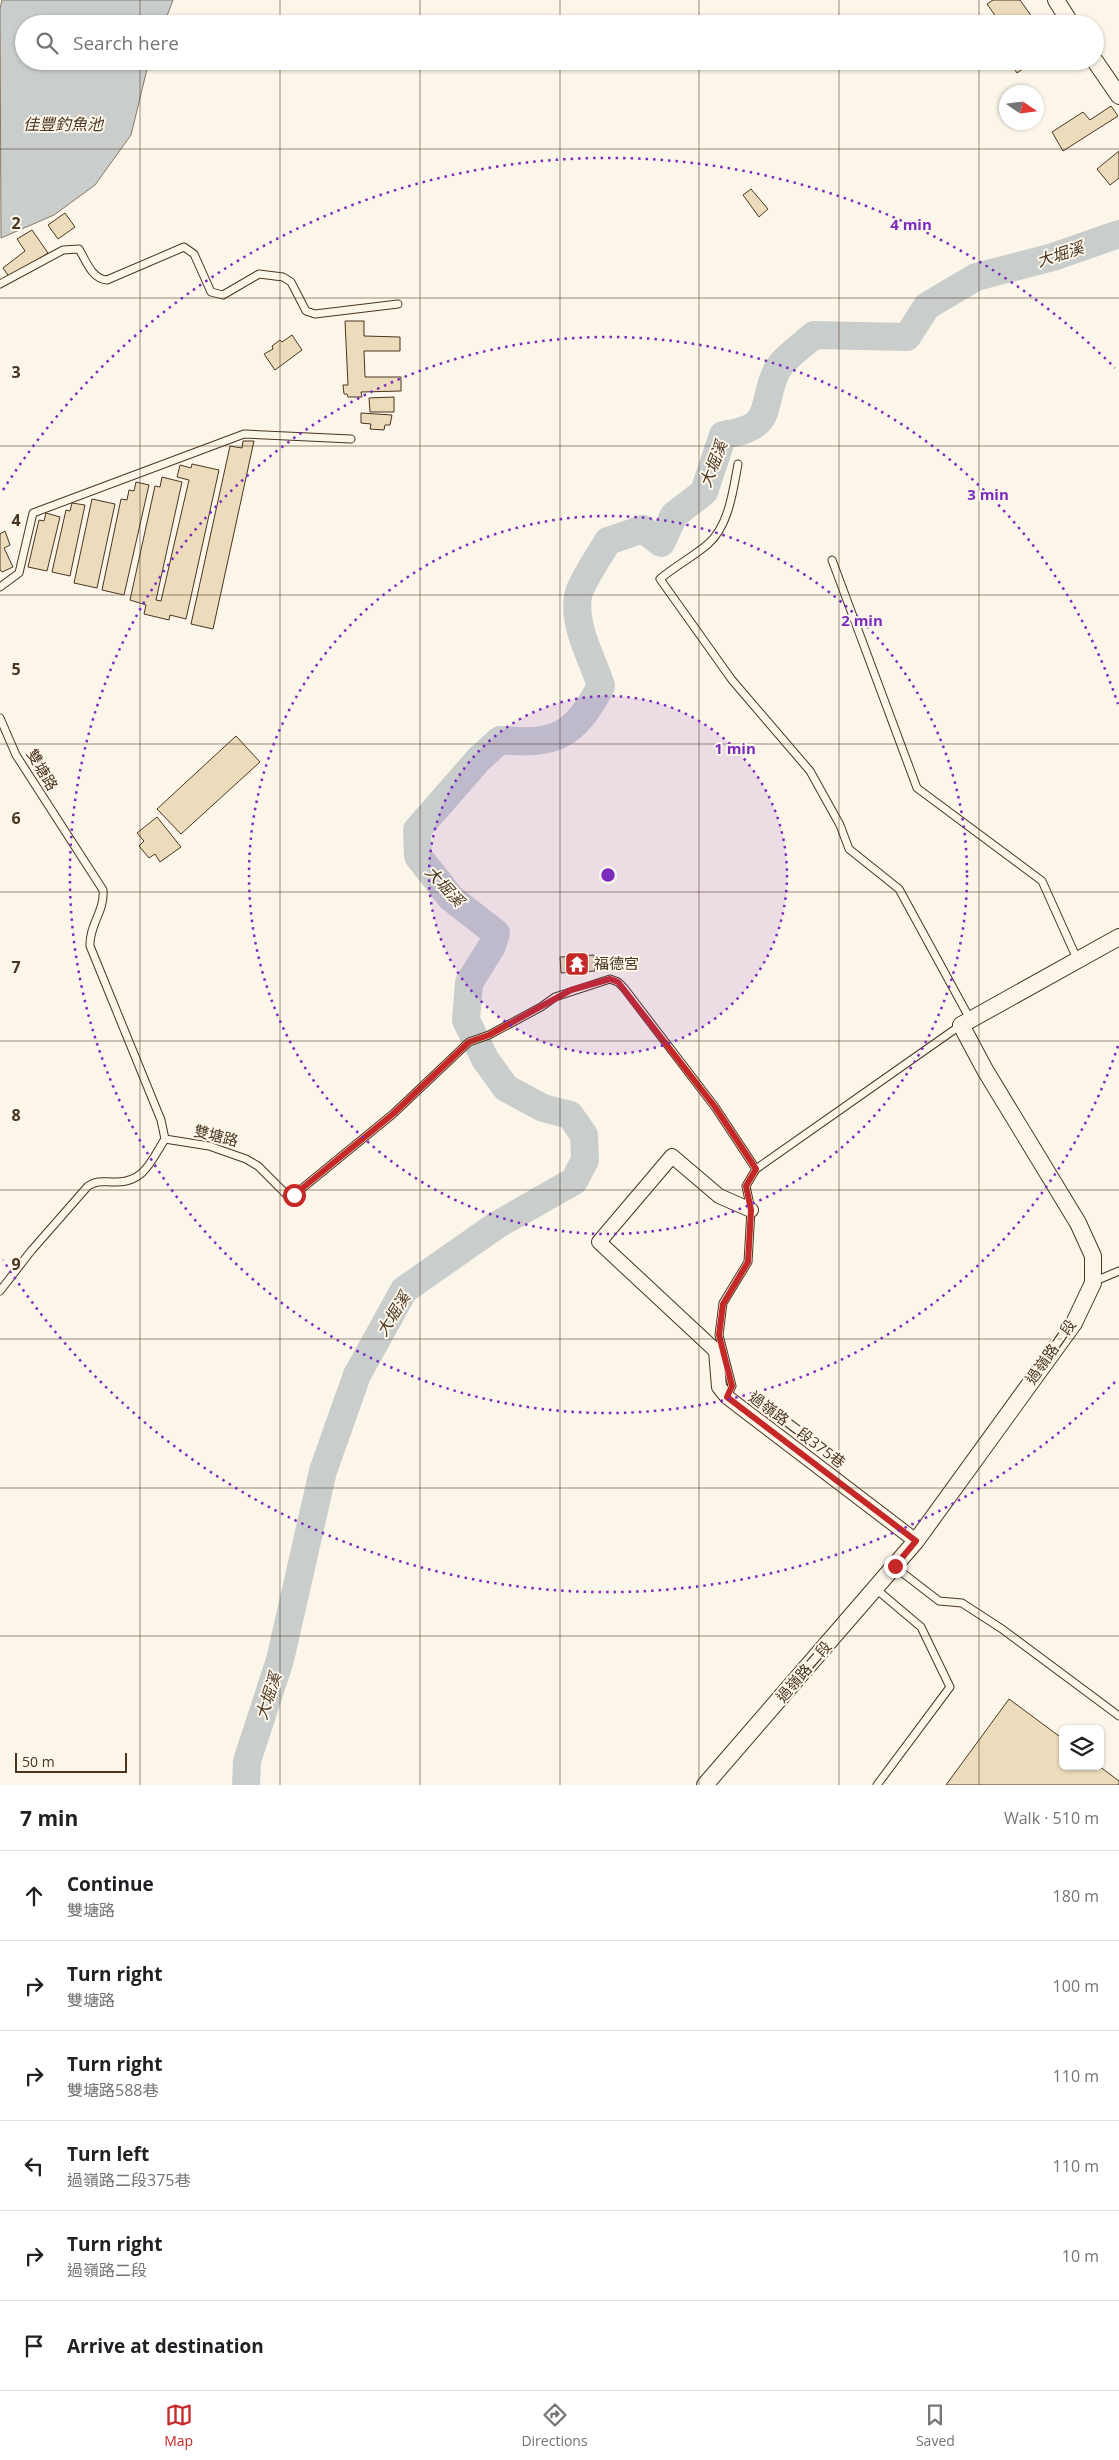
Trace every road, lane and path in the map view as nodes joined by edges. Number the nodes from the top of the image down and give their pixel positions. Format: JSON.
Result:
{"nodes":[{"id":1,"x":1056,"y":0,"type":"edge"},
{"id":2,"x":1065,"y":15,"type":"edge"},
{"id":3,"x":1101,"y":70,"type":"edge"},
{"id":4,"x":1119,"y":96,"type":"edge"},
{"id":5,"x":0,"y":284,"type":"edge"},
{"id":6,"x":398,"y":304,"type":"dead end"},
{"id":7,"x":351,"y":439,"type":"dead end"},
{"id":8,"x":738,"y":464,"type":"dead end"},
{"id":9,"x":832,"y":560,"type":"dead end"},
{"id":10,"x":0,"y":587,"type":"edge"},
{"id":11,"x":0,"y":718,"type":"edge"},
{"id":12,"x":1119,"y":937,"type":"edge"},
{"id":13,"x":1078,"y":962,"type":"junction"},
{"id":14,"x":966,"y":1022,"type":"junction"},
{"id":15,"x":164,"y":1139,"type":"junction"},
{"id":16,"x":756,"y":1169,"type":"junction"},
{"id":17,"x":751,"y":1210,"type":"junction"},
{"id":18,"x":1119,"y":1271,"type":"edge"},
{"id":19,"x":1093,"y":1282,"type":"junction"},
{"id":20,"x":0,"y":1291,"type":"edge"},
{"id":21,"x":727,"y":1397,"type":"junction"},
{"id":22,"x":916,"y":1541,"type":"junction"},
{"id":23,"x":895,"y":1566,"type":"junction"},
{"id":24,"x":876,"y":1589,"type":"junction"},
{"id":25,"x":1119,"y":1716,"type":"edge"},
{"id":26,"x":705,"y":1785,"type":"edge"},
{"id":27,"x":877,"y":1785,"type":"edge"}],
"edges":[{"from":1,"to":2,"type":"street"},
{"from":3,"to":4,"type":"street"},
{"from":5,"to":6,"type":"lane"},
{"from":7,"to":10,"type":"lane"},
{"from":8,"to":14,"type":"lane"},
{"from":9,"to":13,"type":"lane"},
{"from":11,"to":15,"type":"lane","name":"雙塘路"},
{"from":12,"to":13,"type":"street"},
{"from":13,"to":14,"type":"street"},
{"from":14,"to":16,"type":"lane"},
{"from":14,"to":19,"type":"street","name":"過嶺路二段"},
{"from":15,"to":16,"type":"lane","name":"雙塘路"},
{"from":15,"to":20,"type":"lane"},
{"from":16,"to":17,"type":"lane"},
{"from":17,"to":21,"type":"lane"},
{"from":17,"to":21,"type":"street","name":"過嶺路二段375巷"},
{"from":18,"to":19,"type":"lane"},
{"from":19,"to":22,"type":"street","name":"過嶺路二段"},
{"from":21,"to":22,"type":"street","name":"過嶺路二段375巷"},
{"from":22,"to":23,"type":"street","name":"過嶺路二段"},
{"from":23,"to":24,"type":"street","name":"過嶺路二段"},
{"from":23,"to":25,"type":"lane"},
{"from":24,"to":26,"type":"street","name":"過嶺路二段"},
{"from":24,"to":27,"type":"lane"}]}
